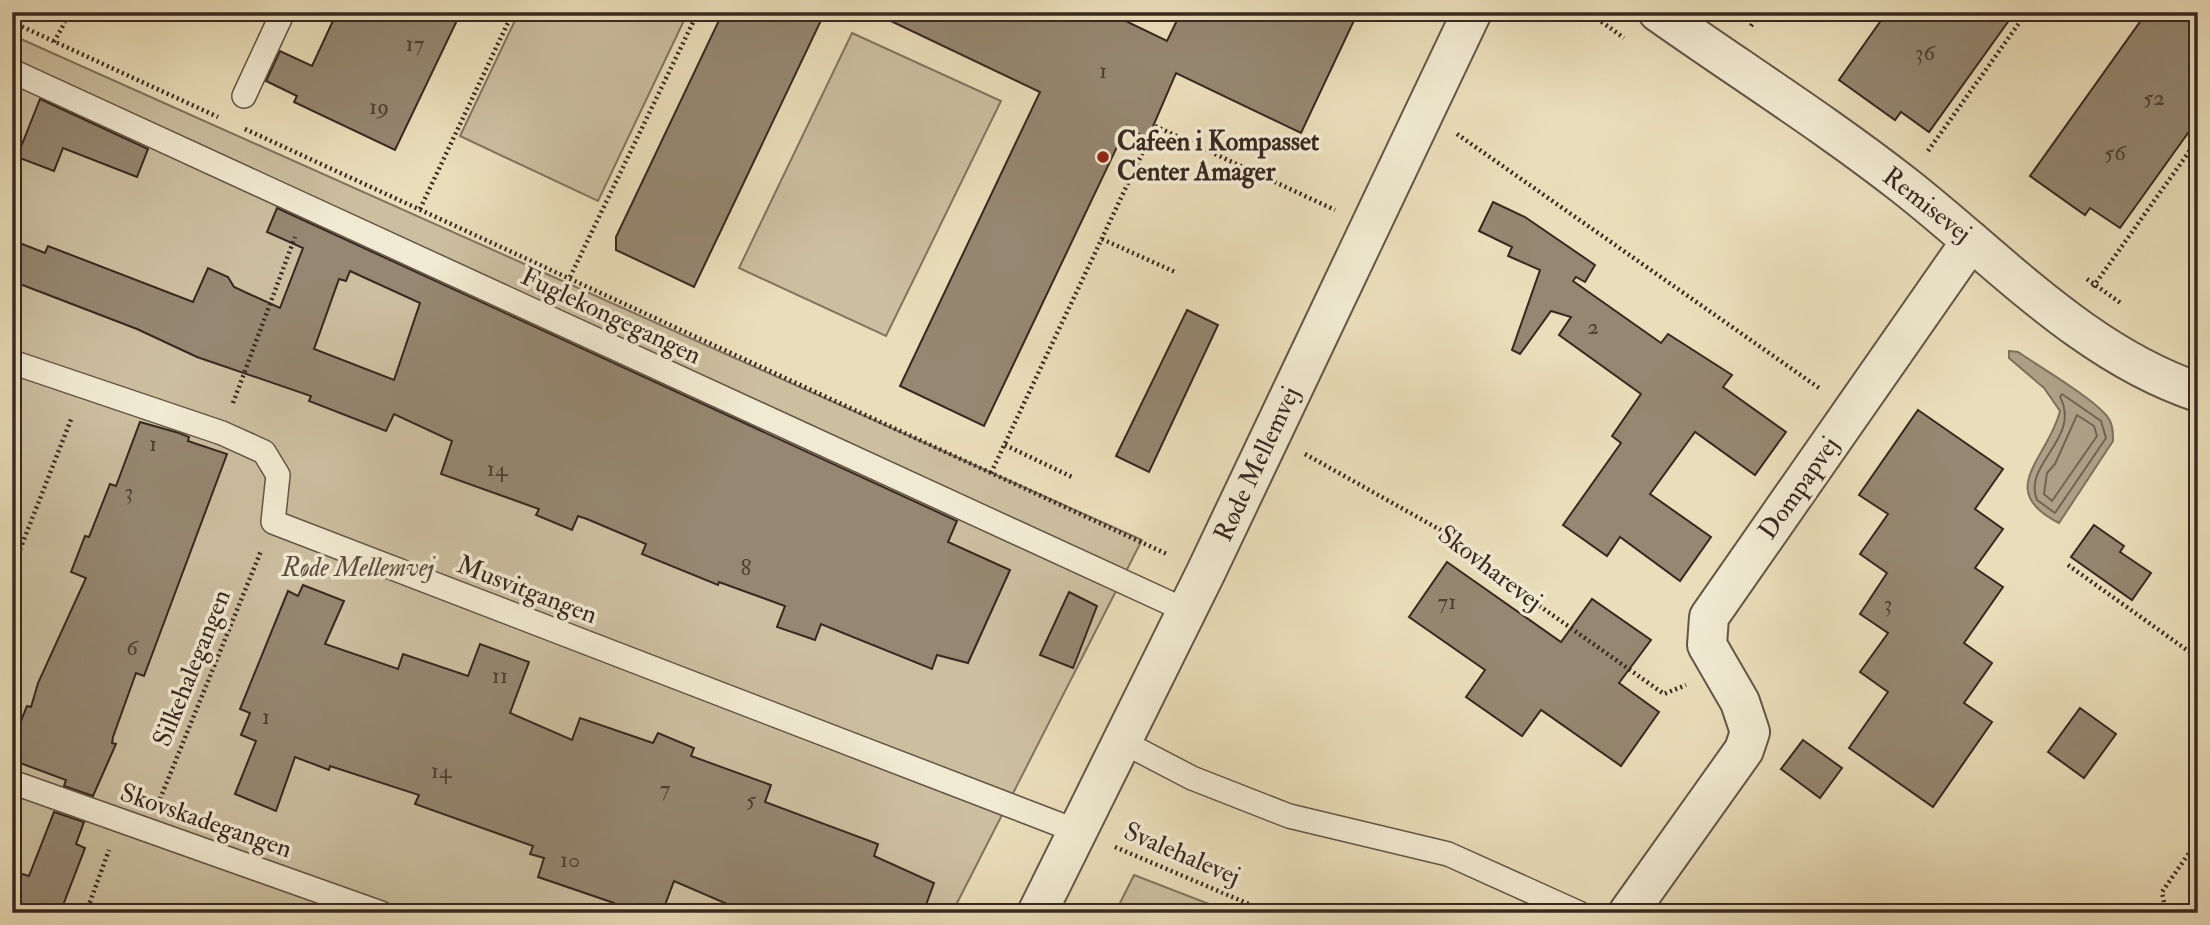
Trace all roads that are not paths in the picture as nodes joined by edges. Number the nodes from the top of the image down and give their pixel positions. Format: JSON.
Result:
{"nodes":[{"id":1,"x":283,"y":12,"type":"edge"},
{"id":2,"x":1472,"y":12,"type":"edge"},
{"id":3,"x":1658,"y":12,"type":"edge"},
{"id":4,"x":12,"y":71,"type":"edge"},
{"id":5,"x":244,"y":96,"type":"dead end"},
{"id":6,"x":1971,"y":241,"type":"junction"},
{"id":7,"x":12,"y":362,"type":"edge"},
{"id":8,"x":2198,"y":392,"type":"edge"},
{"id":9,"x":1187,"y":611,"type":"junction"},
{"id":10,"x":1123,"y":742,"type":"junction"},
{"id":11,"x":12,"y":782,"type":"edge"},
{"id":12,"x":1079,"y":832,"type":"junction"},
{"id":13,"x":381,"y":913,"type":"edge"},
{"id":14,"x":1037,"y":913,"type":"edge"},
{"id":15,"x":1579,"y":913,"type":"edge"},
{"id":16,"x":1628,"y":913,"type":"edge"}],
"edges":[{"from":1,"to":5,"type":"lane"},
{"from":2,"to":9,"type":"street","name":"Røde Mellemvej"},
{"from":3,"to":6,"type":"street","name":"Remisevej"},
{"from":4,"to":9,"type":"lane","name":"Fuglekongegangen"},
{"from":6,"to":8,"type":"street","name":"Remisevej"},
{"from":6,"to":16,"type":"street","name":"Dompapvej"},
{"from":7,"to":12,"type":"lane","name":"Musvitgangen"},
{"from":9,"to":10,"type":"street","name":"Røde Mellemvej"},
{"from":10,"to":12,"type":"street","name":"Røde Mellemvej"},
{"from":10,"to":15,"type":"lane"},
{"from":11,"to":13,"type":"lane","name":"Skovskadegangen"},
{"from":12,"to":14,"type":"street","name":"Røde Mellemvej"}]}
